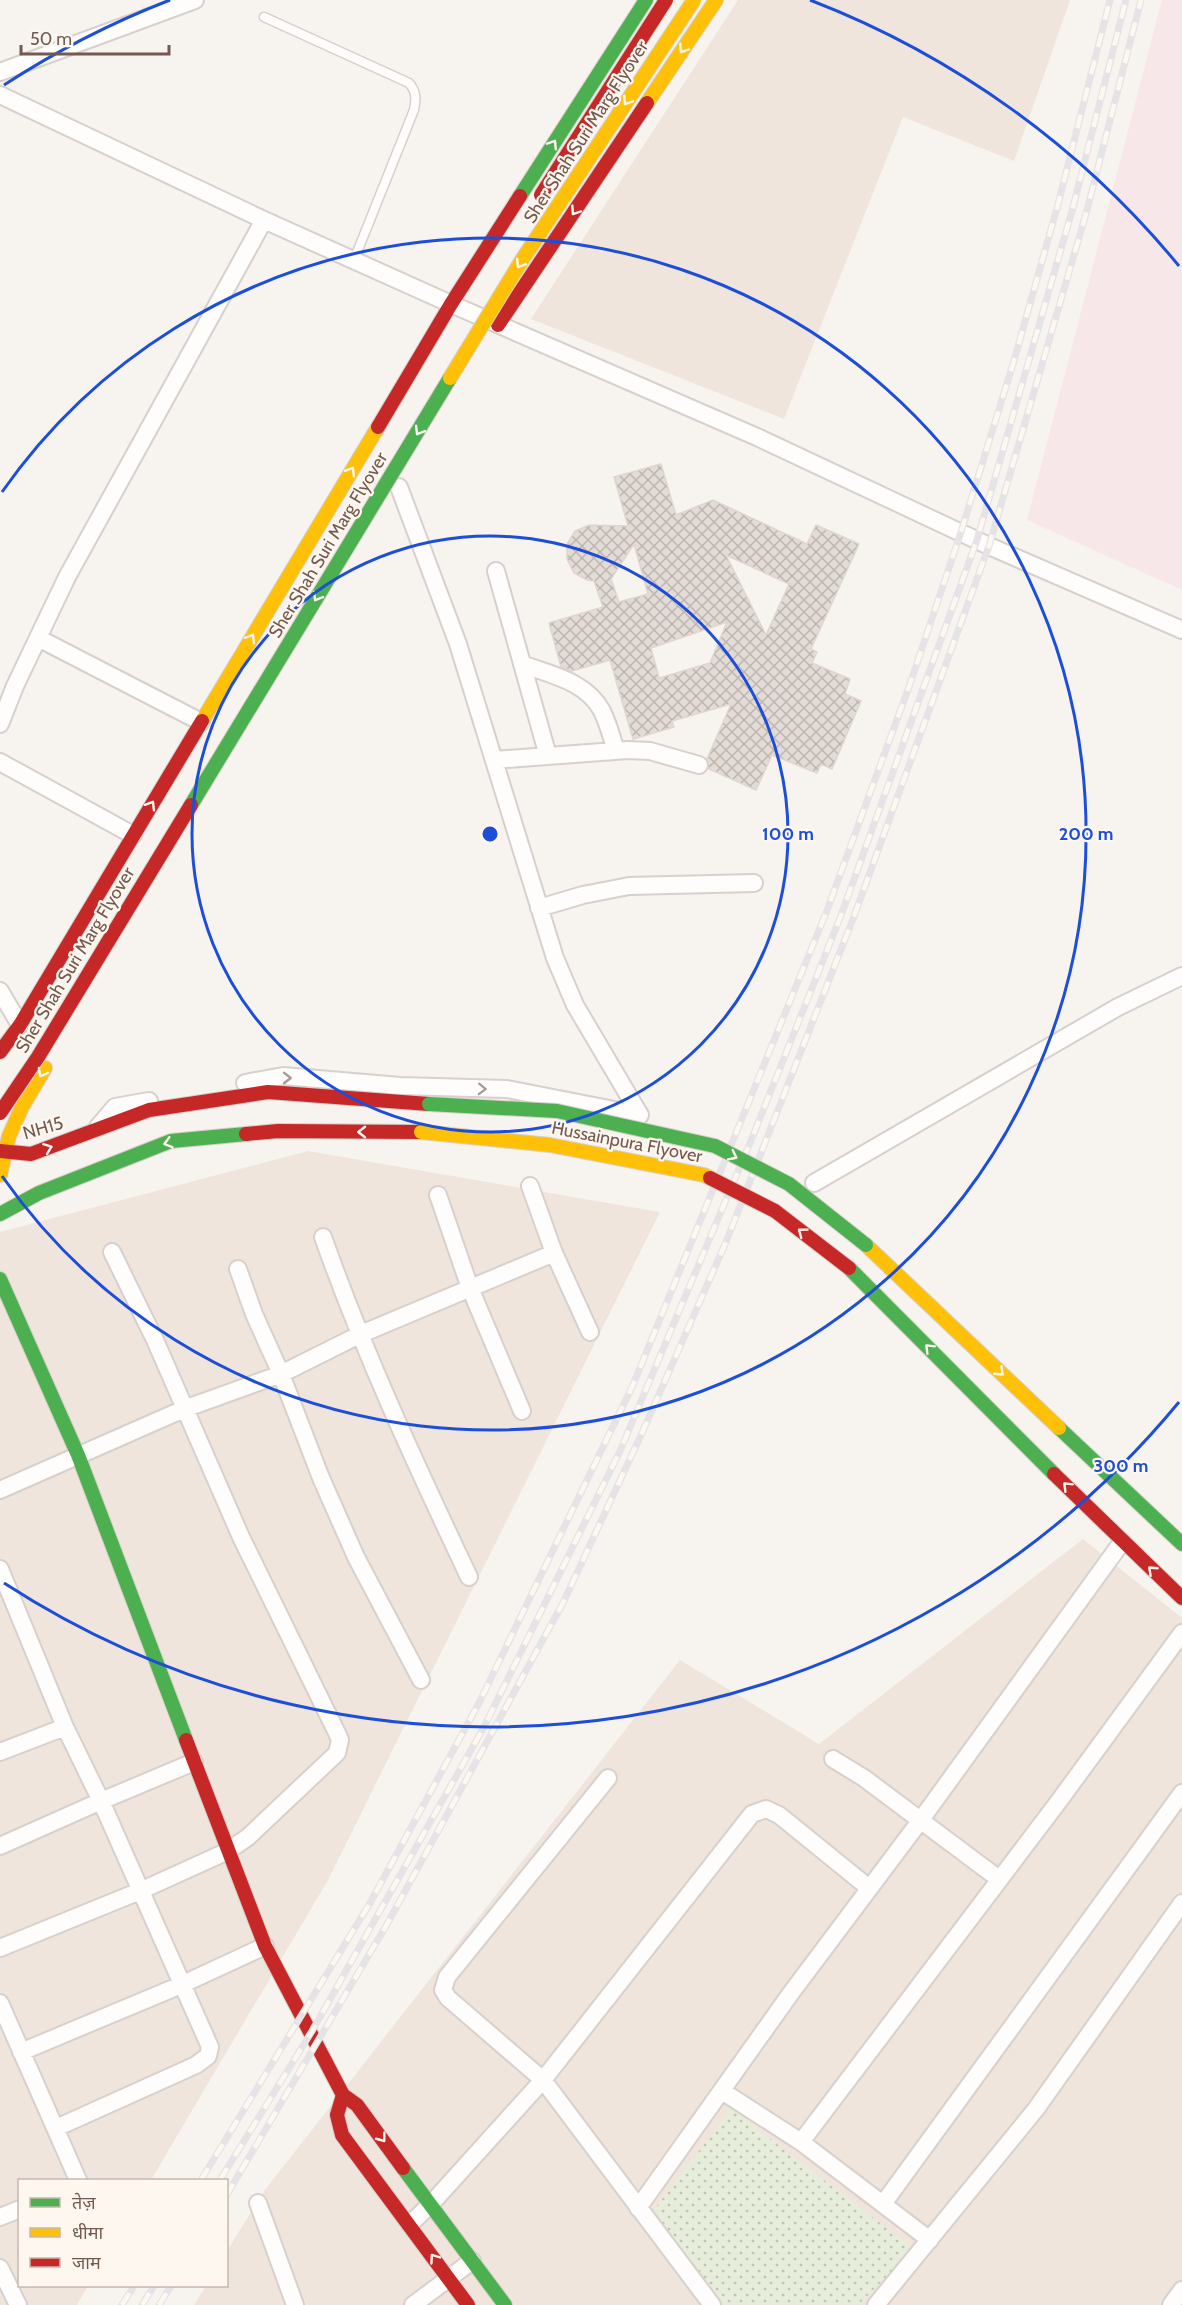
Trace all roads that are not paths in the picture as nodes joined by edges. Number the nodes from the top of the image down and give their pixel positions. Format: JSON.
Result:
{"nodes":[{"id":1,"x":195,"y":0,"type":"edge"},
{"id":2,"x":646,"y":0,"type":"edge"},
{"id":3,"x":666,"y":0,"type":"edge"},
{"id":4,"x":694,"y":0,"type":"edge"},
{"id":5,"x":716,"y":0,"type":"edge"},
{"id":6,"x":264,"y":17,"type":"dead end"},
{"id":7,"x":0,"y":72,"type":"edge"},
{"id":8,"x":0,"y":95,"type":"edge"},
{"id":9,"x":531,"y":211,"type":"dead end"},
{"id":10,"x":264,"y":220,"type":"junction"},
{"id":11,"x":354,"y":260,"type":"junction"},
{"id":12,"x":475,"y":302,"type":"dead end"},
{"id":13,"x":451,"y":304,"type":"junction"},
{"id":14,"x":462,"y":322,"type":"dead end"},
{"id":15,"x":499,"y":324,"type":"junction"},
{"id":16,"x":399,"y":487,"type":"junction"},
{"id":17,"x":496,"y":572,"type":"dead end"},
{"id":18,"x":1182,"y":630,"type":"edge"},
{"id":19,"x":38,"y":638,"type":"junction"},
{"id":20,"x":522,"y":664,"type":"junction"},
{"id":21,"x":201,"y":722,"type":"junction"},
{"id":22,"x":0,"y":724,"type":"edge"},
{"id":23,"x":616,"y":751,"type":"junction"},
{"id":24,"x":548,"y":756,"type":"junction"},
{"id":25,"x":494,"y":760,"type":"junction"},
{"id":26,"x":0,"y":762,"type":"edge"},
{"id":27,"x":699,"y":765,"type":"dead end"},
{"id":28,"x":133,"y":835,"type":"junction"},
{"id":29,"x":754,"y":883,"type":"dead end"},
{"id":30,"x":539,"y":908,"type":"junction"},
{"id":31,"x":1182,"y":976,"type":"edge"},
{"id":32,"x":0,"y":990,"type":"edge"},
{"id":33,"x":20,"y":1025,"type":"junction"},
{"id":34,"x":0,"y":1052,"type":"edge"},
{"id":35,"x":0,"y":1113,"type":"edge"},
{"id":36,"x":95,"y":1130,"type":"junction"},
{"id":37,"x":3,"y":1152,"type":"edge"},
{"id":38,"x":0,"y":1173,"type":"edge"},
{"id":39,"x":814,"y":1183,"type":"dead end"},
{"id":40,"x":530,"y":1186,"type":"dead end"},
{"id":41,"x":438,"y":1195,"type":"dead end"},
{"id":42,"x":0,"y":1214,"type":"edge"},
{"id":43,"x":323,"y":1237,"type":"dead end"},
{"id":44,"x":112,"y":1252,"type":"dead end"},
{"id":45,"x":554,"y":1253,"type":"junction"},
{"id":46,"x":238,"y":1269,"type":"dead end"},
{"id":47,"x":0,"y":1279,"type":"edge"},
{"id":48,"x":470,"y":1288,"type":"junction"},
{"id":49,"x":590,"y":1332,"type":"dead end"},
{"id":50,"x":361,"y":1334,"type":"junction"},
{"id":51,"x":281,"y":1374,"type":"junction"},
{"id":52,"x":184,"y":1408,"type":"junction"},
{"id":53,"x":522,"y":1411,"type":"dead end"},
{"id":54,"x":78,"y":1455,"type":"junction"},
{"id":55,"x":0,"y":1490,"type":"edge"},
{"id":56,"x":1122,"y":1542,"type":"junction"},
{"id":57,"x":1182,"y":1544,"type":"edge"},
{"id":58,"x":0,"y":1569,"type":"edge"},
{"id":59,"x":469,"y":1577,"type":"dead end"},
{"id":60,"x":1182,"y":1598,"type":"edge"},
{"id":61,"x":1182,"y":1633,"type":"edge"},
{"id":62,"x":421,"y":1680,"type":"dead end"},
{"id":63,"x":65,"y":1727,"type":"junction"},
{"id":64,"x":0,"y":1752,"type":"edge"},
{"id":65,"x":833,"y":1759,"type":"dead end"},
{"id":66,"x":194,"y":1762,"type":"junction"},
{"id":67,"x":608,"y":1778,"type":"dead end"},
{"id":68,"x":1182,"y":1793,"type":"edge"},
{"id":69,"x":101,"y":1801,"type":"junction"},
{"id":70,"x":920,"y":1821,"type":"junction"},
{"id":71,"x":0,"y":1846,"type":"edge"},
{"id":72,"x":228,"y":1851,"type":"junction"},
{"id":73,"x":999,"y":1879,"type":"junction"},
{"id":74,"x":869,"y":1888,"type":"junction"},
{"id":75,"x":141,"y":1891,"type":"junction"},
{"id":76,"x":1182,"y":1903,"type":"edge"},
{"id":77,"x":265,"y":1946,"type":"junction"},
{"id":78,"x":0,"y":1948,"type":"edge"},
{"id":79,"x":181,"y":1985,"type":"junction"},
{"id":80,"x":0,"y":2003,"type":"edge"},
{"id":81,"x":21,"y":2052,"type":"junction"},
{"id":82,"x":543,"y":2080,"type":"junction"},
{"id":83,"x":722,"y":2091,"type":"junction"},
{"id":84,"x":343,"y":2095,"type":"junction"},
{"id":85,"x":56,"y":2128,"type":"junction"},
{"id":86,"x":801,"y":2142,"type":"junction"},
{"id":87,"x":77,"y":2179,"type":"edge"},
{"id":88,"x":258,"y":2203,"type":"dead end"},
{"id":89,"x":431,"y":2204,"type":"junction"},
{"id":90,"x":883,"y":2204,"type":"junction"},
{"id":91,"x":638,"y":2208,"type":"junction"},
{"id":92,"x":18,"y":2210,"type":"edge"},
{"id":93,"x":0,"y":2217,"type":"edge"},
{"id":94,"x":410,"y":2224,"type":"junction"},
{"id":95,"x":930,"y":2240,"type":"junction"},
{"id":96,"x":472,"y":2261,"type":"junction"},
{"id":97,"x":0,"y":2268,"type":"edge"},
{"id":98,"x":448,"y":2278,"type":"junction"},
{"id":99,"x":1182,"y":2290,"type":"edge"},
{"id":100,"x":10,"y":2300,"type":"edge"},
{"id":101,"x":295,"y":2305,"type":"edge"},
{"id":102,"x":412,"y":2305,"type":"edge"},
{"id":103,"x":468,"y":2305,"type":"edge"},
{"id":104,"x":505,"y":2305,"type":"edge"},
{"id":105,"x":712,"y":2305,"type":"edge"},
{"id":106,"x":876,"y":2305,"type":"edge"},
{"id":107,"x":1171,"y":2305,"type":"edge"}],
"edges":[{"from":1,"to":7,"type":"street"},
{"from":13,"to":2,"type":"main road","one_way":true},
{"from":3,"to":9,"type":"main road","name":"Sher Shah Suri Marg Flyover","bridge":true},
{"from":4,"to":35,"type":"main road","name":"Sher Shah Suri Marg Flyover","one_way":true,"bridge":true},
{"from":5,"to":15,"type":"main road","one_way":true},
{"from":6,"to":11,"type":"lane"},
{"from":8,"to":10,"type":"street"},
{"from":10,"to":11,"type":"street"},
{"from":10,"to":19,"type":"street"},
{"from":11,"to":13,"type":"street"},
{"from":12,"to":14,"type":"main road"},
{"from":13,"to":15,"type":"street"},
{"from":21,"to":13,"type":"main road","one_way":true},
{"from":15,"to":16,"type":"main road"},
{"from":15,"to":18,"type":"street"},
{"from":16,"to":25,"type":"street"},
{"from":16,"to":37,"type":"main road","one_way":true},
{"from":17,"to":20,"type":"street"},
{"from":19,"to":21,"type":"street"},
{"from":19,"to":22,"type":"street"},
{"from":20,"to":23,"type":"street"},
{"from":20,"to":24,"type":"street"},
{"from":28,"to":21,"type":"main road","one_way":true},
{"from":23,"to":24,"type":"street"},
{"from":23,"to":27,"type":"street"},
{"from":24,"to":25,"type":"street"},
{"from":25,"to":30,"type":"street"},
{"from":26,"to":28,"type":"street"},
{"from":28,"to":33,"type":"main road"},
{"from":29,"to":30,"type":"street"},
{"from":36,"to":30,"type":"street","one_way":true},
{"from":31,"to":39,"type":"street"},
{"from":32,"to":33,"type":"street"},
{"from":33,"to":34,"type":"main road"},
{"from":37,"to":36,"type":"main road","name":"NH15","one_way":true},
{"from":36,"to":57,"type":"main road","name":"Hussainpura Flyover","one_way":true,"bridge":true},
{"from":37,"to":38,"type":"main road"},
{"from":40,"to":45,"type":"street"},
{"from":41,"to":48,"type":"street"},
{"from":56,"to":42,"type":"main road","name":"Hussainpura Flyover","one_way":true,"bridge":true},
{"from":43,"to":50,"type":"street"},
{"from":44,"to":52,"type":"street"},
{"from":45,"to":48,"type":"street"},
{"from":45,"to":49,"type":"street"},
{"from":46,"to":51,"type":"street"},
{"from":47,"to":54,"type":"main road"},
{"from":48,"to":50,"type":"street"},
{"from":48,"to":53,"type":"street"},
{"from":50,"to":51,"type":"street"},
{"from":50,"to":59,"type":"street"},
{"from":51,"to":52,"type":"street"},
{"from":51,"to":62,"type":"street"},
{"from":52,"to":54,"type":"street"},
{"from":52,"to":72,"type":"street"},
{"from":54,"to":55,"type":"street"},
{"from":54,"to":66,"type":"main road"},
{"from":60,"to":56,"type":"main road","one_way":true},
{"from":56,"to":70,"type":"street"},
{"from":58,"to":63,"type":"street"},
{"from":61,"to":73,"type":"street"},
{"from":63,"to":64,"type":"street"},
{"from":63,"to":69,"type":"street"},
{"from":65,"to":70,"type":"street"},
{"from":66,"to":69,"type":"street"},
{"from":66,"to":72,"type":"main road"},
{"from":67,"to":82,"type":"street"},
{"from":68,"to":90,"type":"street"},
{"from":69,"to":71,"type":"street"},
{"from":69,"to":75,"type":"street"},
{"from":70,"to":73,"type":"street"},
{"from":70,"to":74,"type":"street"},
{"from":72,"to":75,"type":"street"},
{"from":72,"to":77,"type":"main road"},
{"from":73,"to":86,"type":"street"},
{"from":74,"to":82,"type":"street"},
{"from":74,"to":83,"type":"street"},
{"from":75,"to":78,"type":"street"},
{"from":75,"to":79,"type":"street"},
{"from":76,"to":95,"type":"street"},
{"from":77,"to":79,"type":"street"},
{"from":77,"to":84,"type":"main road"},
{"from":79,"to":81,"type":"street"},
{"from":79,"to":85,"type":"street"},
{"from":80,"to":81,"type":"street"},
{"from":81,"to":85,"type":"street"},
{"from":82,"to":89,"type":"street"},
{"from":82,"to":91,"type":"street"},
{"from":83,"to":86,"type":"street"},
{"from":83,"to":91,"type":"street"},
{"from":84,"to":89,"type":"main road","one_way":true},
{"from":84,"to":94,"type":"main road"},
{"from":85,"to":87,"type":"street"},
{"from":86,"to":90,"type":"street"},
{"from":88,"to":101,"type":"street"},
{"from":89,"to":94,"type":"street"},
{"from":89,"to":96,"type":"main road"},
{"from":90,"to":95,"type":"street"},
{"from":91,"to":105,"type":"street"},
{"from":92,"to":93,"type":"street"},
{"from":98,"to":94,"type":"main road","one_way":true},
{"from":95,"to":106,"type":"street"},
{"from":96,"to":98,"type":"street"},
{"from":96,"to":104,"type":"main road"},
{"from":97,"to":100,"type":"street"},
{"from":98,"to":102,"type":"street"},
{"from":98,"to":103,"type":"main road"},
{"from":99,"to":107,"type":"street"}]}
